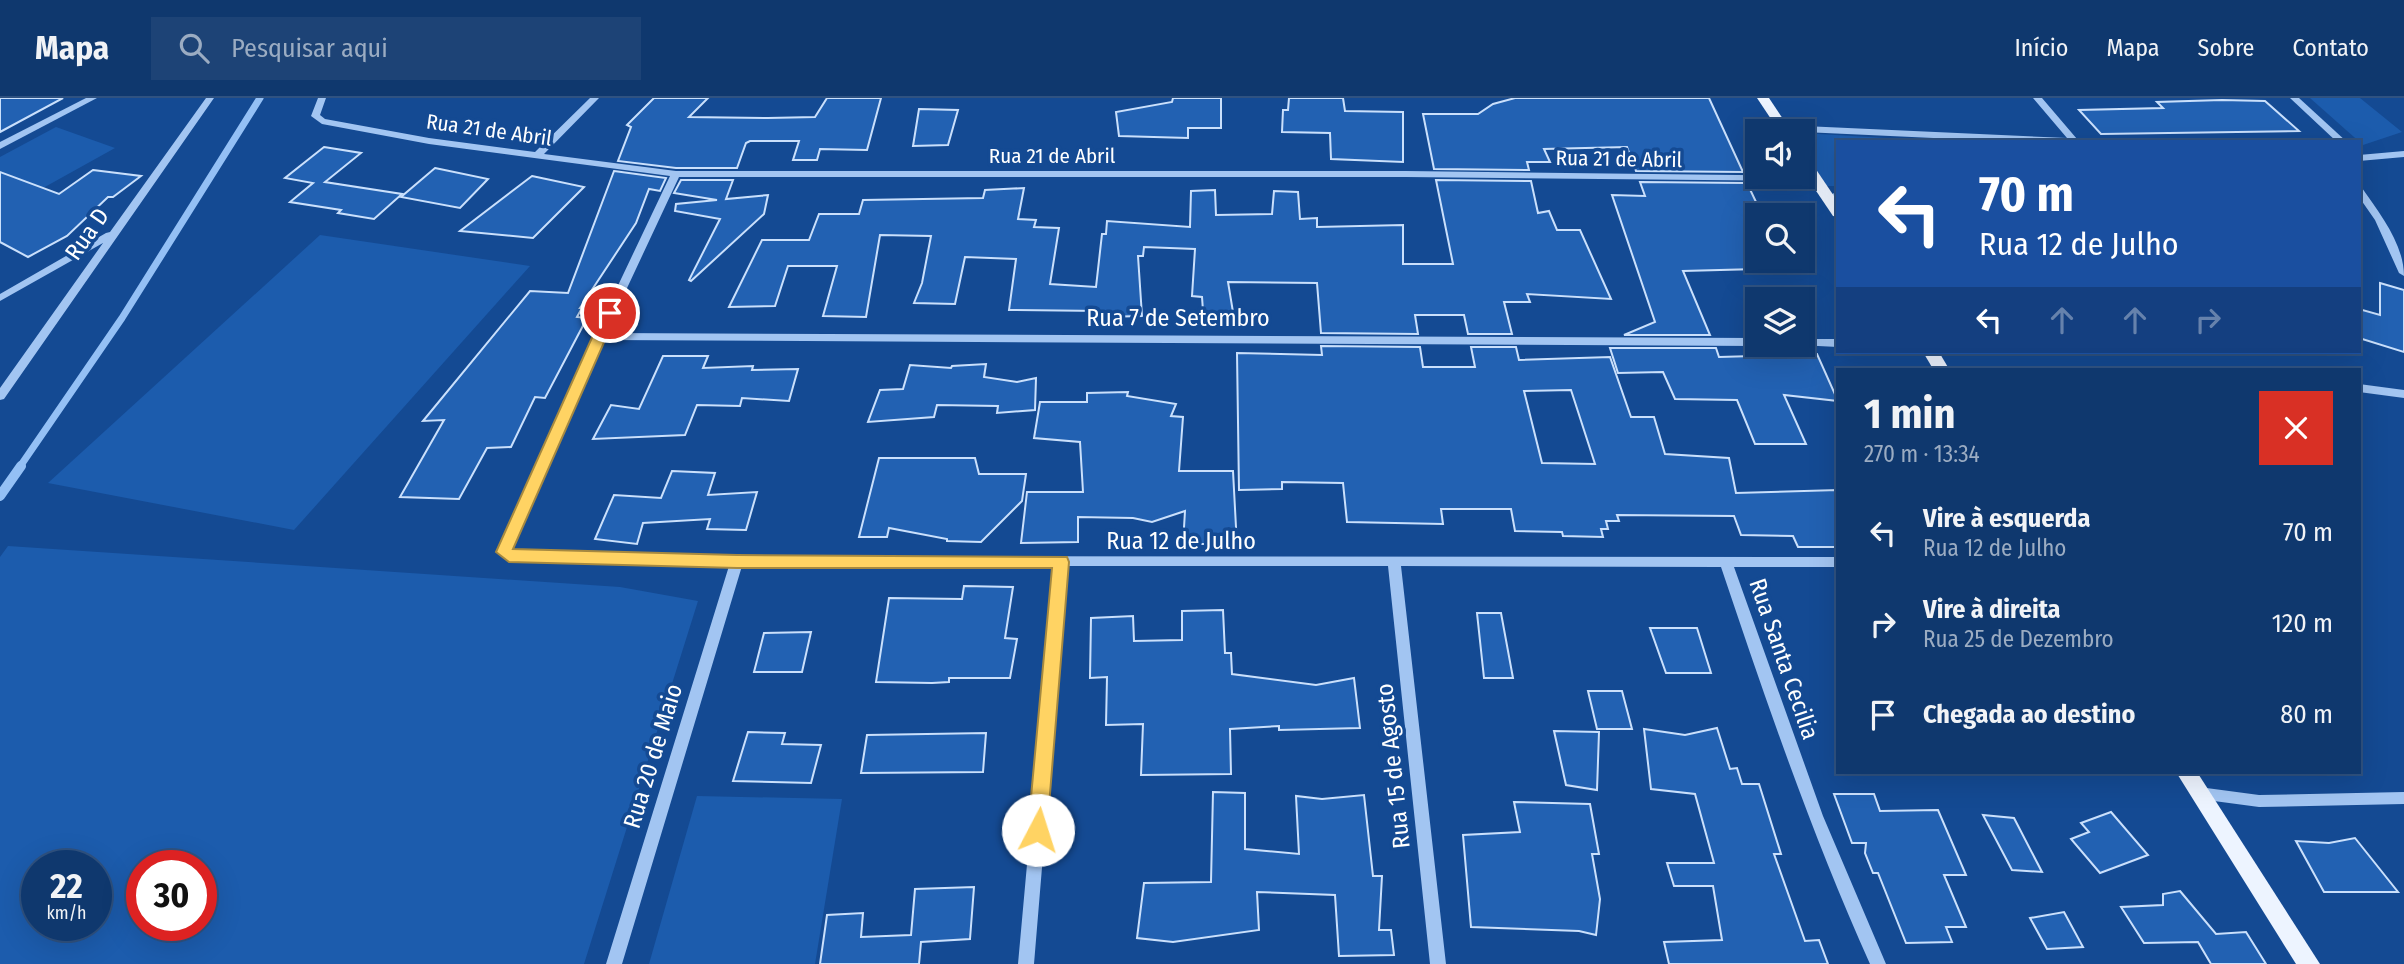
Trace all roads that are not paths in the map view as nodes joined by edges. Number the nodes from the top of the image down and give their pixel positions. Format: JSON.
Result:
{"nodes":[{"id":1,"x":93,"y":98,"type":"edge"},
{"id":2,"x":210,"y":98,"type":"edge"},
{"id":3,"x":322,"y":98,"type":"edge"},
{"id":4,"x":595,"y":98,"type":"edge"},
{"id":5,"x":1763,"y":98,"type":"edge"},
{"id":6,"x":2037,"y":98,"type":"edge"},
{"id":7,"x":2294,"y":98,"type":"edge"},
{"id":8,"x":1777,"y":119,"type":"edge"},
{"id":9,"x":1815,"y":130,"type":"edge"},
{"id":10,"x":1963,"y":135,"type":"junction"},
{"id":11,"x":1953,"y":140,"type":"edge"},
{"id":12,"x":2056,"y":140,"type":"edge"},
{"id":13,"x":2073,"y":140,"type":"edge"},
{"id":14,"x":2341,"y":140,"type":"edge"},
{"id":15,"x":0,"y":146,"type":"edge"},
{"id":16,"x":538,"y":154,"type":"junction"},
{"id":17,"x":2404,"y":154,"type":"edge"},
{"id":18,"x":2361,"y":157,"type":"edge"},
{"id":19,"x":676,"y":174,"type":"junction"},
{"id":20,"x":1745,"y":177,"type":"edge"},
{"id":21,"x":1815,"y":178,"type":"edge"},
{"id":22,"x":2361,"y":193,"type":"edge"},
{"id":23,"x":1833,"y":197,"type":"edge"},
{"id":24,"x":113,"y":233,"type":"junction"},
{"id":25,"x":2404,"y":273,"type":"edge"},
{"id":26,"x":0,"y":298,"type":"edge"},
{"id":27,"x":599,"y":336,"type":"junction"},
{"id":28,"x":1745,"y":342,"type":"edge"},
{"id":29,"x":1815,"y":343,"type":"edge"},
{"id":30,"x":1836,"y":343,"type":"edge"},
{"id":31,"x":2361,"y":388,"type":"edge"},
{"id":32,"x":2404,"y":394,"type":"edge"},
{"id":33,"x":0,"y":396,"type":"edge"},
{"id":34,"x":737,"y":561,"type":"junction"},
{"id":35,"x":1061,"y":562,"type":"junction"},
{"id":36,"x":1394,"y":562,"type":"junction"},
{"id":37,"x":1836,"y":562,"type":"edge"},
{"id":38,"x":1726,"y":563,"type":"junction"},
{"id":39,"x":2187,"y":774,"type":"edge"},
{"id":40,"x":2199,"y":793,"type":"junction"},
{"id":41,"x":2404,"y":798,"type":"edge"},
{"id":42,"x":614,"y":964,"type":"edge"},
{"id":43,"x":1026,"y":964,"type":"edge"},
{"id":44,"x":1438,"y":964,"type":"edge"},
{"id":45,"x":1878,"y":964,"type":"edge"},
{"id":46,"x":2309,"y":964,"type":"edge"}],
"edges":[{"from":1,"to":15,"type":"street"},
{"from":2,"to":24,"type":"street","name":"Rua D"},
{"from":3,"to":16,"type":"street","name":"Rua 21 de Abril"},
{"from":4,"to":16,"type":"street"},
{"from":5,"to":8,"type":"main road"},
{"from":6,"to":13,"type":"street"},
{"from":7,"to":14,"type":"street"},
{"from":9,"to":10,"type":"street"},
{"from":10,"to":11,"type":"street"},
{"from":10,"to":12,"type":"street"},
{"from":16,"to":19,"type":"street","name":"Rua 21 de Abril"},
{"from":17,"to":18,"type":"street"},
{"from":19,"to":20,"type":"street","name":"Rua 21 de Abril"},
{"from":19,"to":27,"type":"street"},
{"from":21,"to":23,"type":"main road"},
{"from":22,"to":25,"type":"street"},
{"from":24,"to":26,"type":"street"},
{"from":24,"to":33,"type":"street","name":"Rua D"},
{"from":27,"to":28,"type":"street","name":"Rua 7 de Setembro"},
{"from":27,"to":34,"type":"street","name":"Rua 12 de Julho"},
{"from":29,"to":30,"type":"street"},
{"from":31,"to":32,"type":"street"},
{"from":34,"to":35,"type":"street","name":"Rua 12 de Julho"},
{"from":34,"to":42,"type":"street","name":"Rua 20 de Maio"},
{"from":35,"to":36,"type":"street","name":"Rua 12 de Julho"},
{"from":35,"to":43,"type":"street"},
{"from":36,"to":38,"type":"street","name":"Rua 12 de Julho"},
{"from":36,"to":44,"type":"street","name":"Rua 15 de Agosto"},
{"from":37,"to":38,"type":"street","name":"Rua 12 de Julho"},
{"from":38,"to":45,"type":"street","name":"Rua Santa Cecilia"},
{"from":39,"to":40,"type":"main road"},
{"from":40,"to":41,"type":"street"},
{"from":40,"to":46,"type":"main road"}]}
